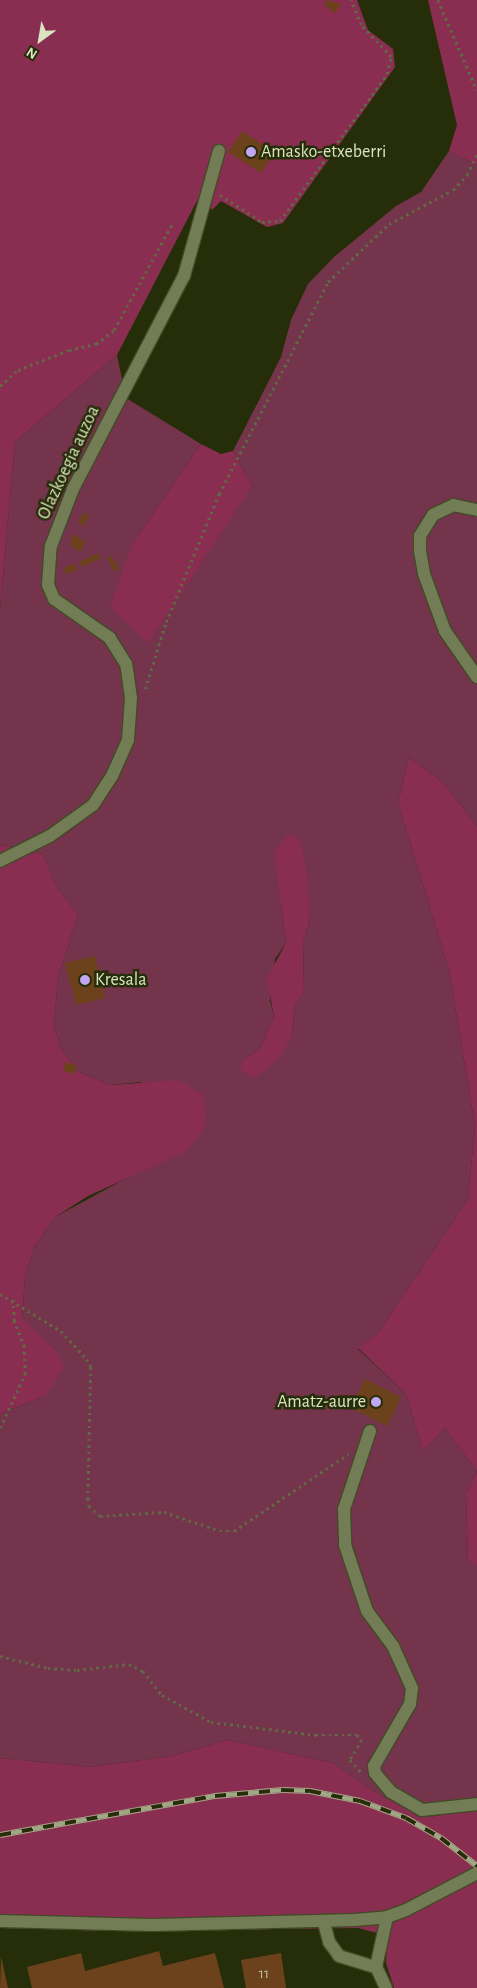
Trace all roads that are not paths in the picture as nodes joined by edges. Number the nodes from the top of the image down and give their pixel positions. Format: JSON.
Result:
{"nodes":[{"id":1,"x":219,"y":151,"type":"dead end"},
{"id":2,"x":477,"y":510,"type":"edge"},
{"id":3,"x":477,"y":676,"type":"edge"},
{"id":4,"x":0,"y":861,"type":"edge"},
{"id":5,"x":370,"y":1431,"type":"dead end"},
{"id":6,"x":477,"y":1804,"type":"edge"},
{"id":7,"x":477,"y":1873,"type":"edge"},
{"id":8,"x":387,"y":1917,"type":"junction"},
{"id":9,"x":324,"y":1923,"type":"junction"},
{"id":10,"x":0,"y":1924,"type":"edge"},
{"id":11,"x":376,"y":1967,"type":"junction"},
{"id":12,"x":386,"y":1988,"type":"edge"}],
"edges":[{"from":1,"to":4,"type":"street","name":"Olazkoegia auzoa"},
{"from":2,"to":3,"type":"street"},
{"from":5,"to":6,"type":"street"},
{"from":7,"to":8,"type":"street"},
{"from":8,"to":9,"type":"street"},
{"from":8,"to":11,"type":"street"},
{"from":9,"to":10,"type":"street"},
{"from":9,"to":11,"type":"street"},
{"from":11,"to":12,"type":"street"}]}
